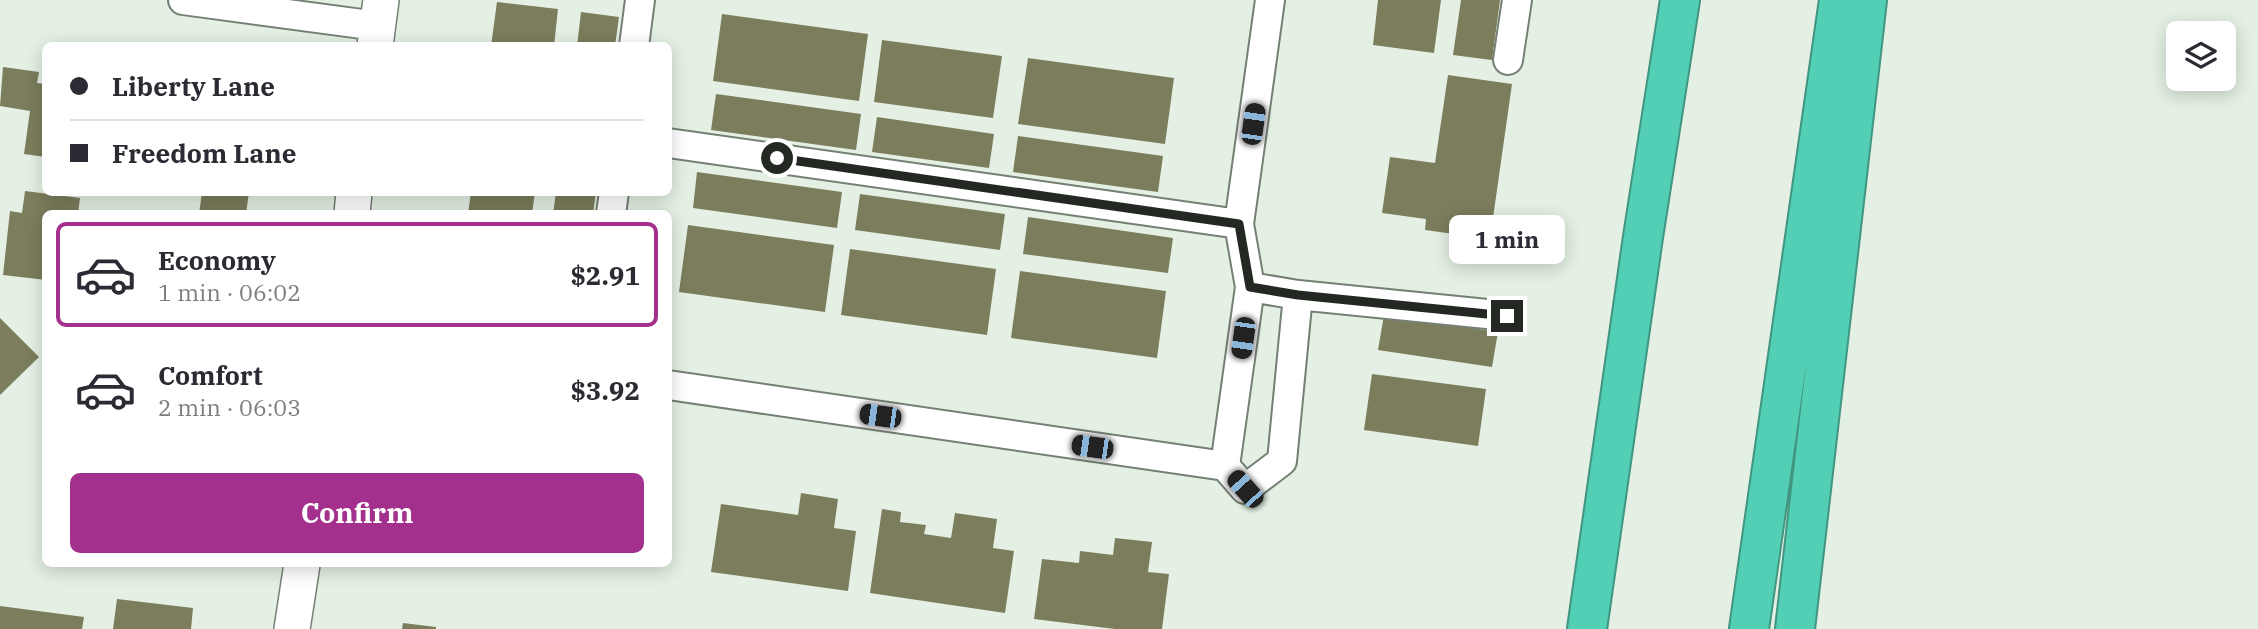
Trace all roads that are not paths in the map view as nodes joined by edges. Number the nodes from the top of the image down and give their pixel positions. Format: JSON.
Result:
{"nodes":[{"id":1,"x":183,"y":0,"type":"edge"},
{"id":2,"x":640,"y":0,"type":"edge"},
{"id":3,"x":1270,"y":0,"type":"edge"},
{"id":4,"x":1517,"y":0,"type":"edge"},
{"id":5,"x":1680,"y":0,"type":"edge"},
{"id":6,"x":1839,"y":0,"type":"edge"},
{"id":7,"x":1867,"y":0,"type":"edge"},
{"id":8,"x":378,"y":24,"type":"edge"},
{"id":9,"x":635,"y":42,"type":"edge"},
{"id":10,"x":1508,"y":60,"type":"dead end"},
{"id":11,"x":672,"y":144,"type":"edge"},
{"id":12,"x":1239,"y":224,"type":"junction"},
{"id":13,"x":1643,"y":237,"type":"junction"},
{"id":14,"x":1250,"y":287,"type":"junction"},
{"id":15,"x":1298,"y":295,"type":"junction"},
{"id":16,"x":1507,"y":316,"type":"dead end"},
{"id":17,"x":672,"y":386,"type":"edge"},
{"id":18,"x":1225,"y":466,"type":"junction"},
{"id":19,"x":302,"y":567,"type":"edge"},
{"id":20,"x":292,"y":629,"type":"edge"},
{"id":21,"x":1560,"y":629,"type":"edge"},
{"id":22,"x":1587,"y":629,"type":"edge"},
{"id":23,"x":1749,"y":629,"type":"edge"},
{"id":24,"x":1795,"y":629,"type":"edge"}],
"edges":[{"from":1,"to":8,"type":"street"},
{"from":2,"to":9,"type":"street"},
{"from":3,"to":12,"type":"street"},
{"from":4,"to":10,"type":"street"},
{"from":5,"to":13,"type":"highway"},
{"from":6,"to":23,"type":"highway"},
{"from":7,"to":24,"type":"highway"},
{"from":11,"to":12,"type":"street"},
{"from":12,"to":14,"type":"street"},
{"from":13,"to":21,"type":"highway"},
{"from":13,"to":22,"type":"highway"},
{"from":14,"to":15,"type":"street"},
{"from":14,"to":18,"type":"street"},
{"from":15,"to":16,"type":"street"},
{"from":15,"to":18,"type":"street"},
{"from":17,"to":18,"type":"street"},
{"from":19,"to":20,"type":"street"}]}
